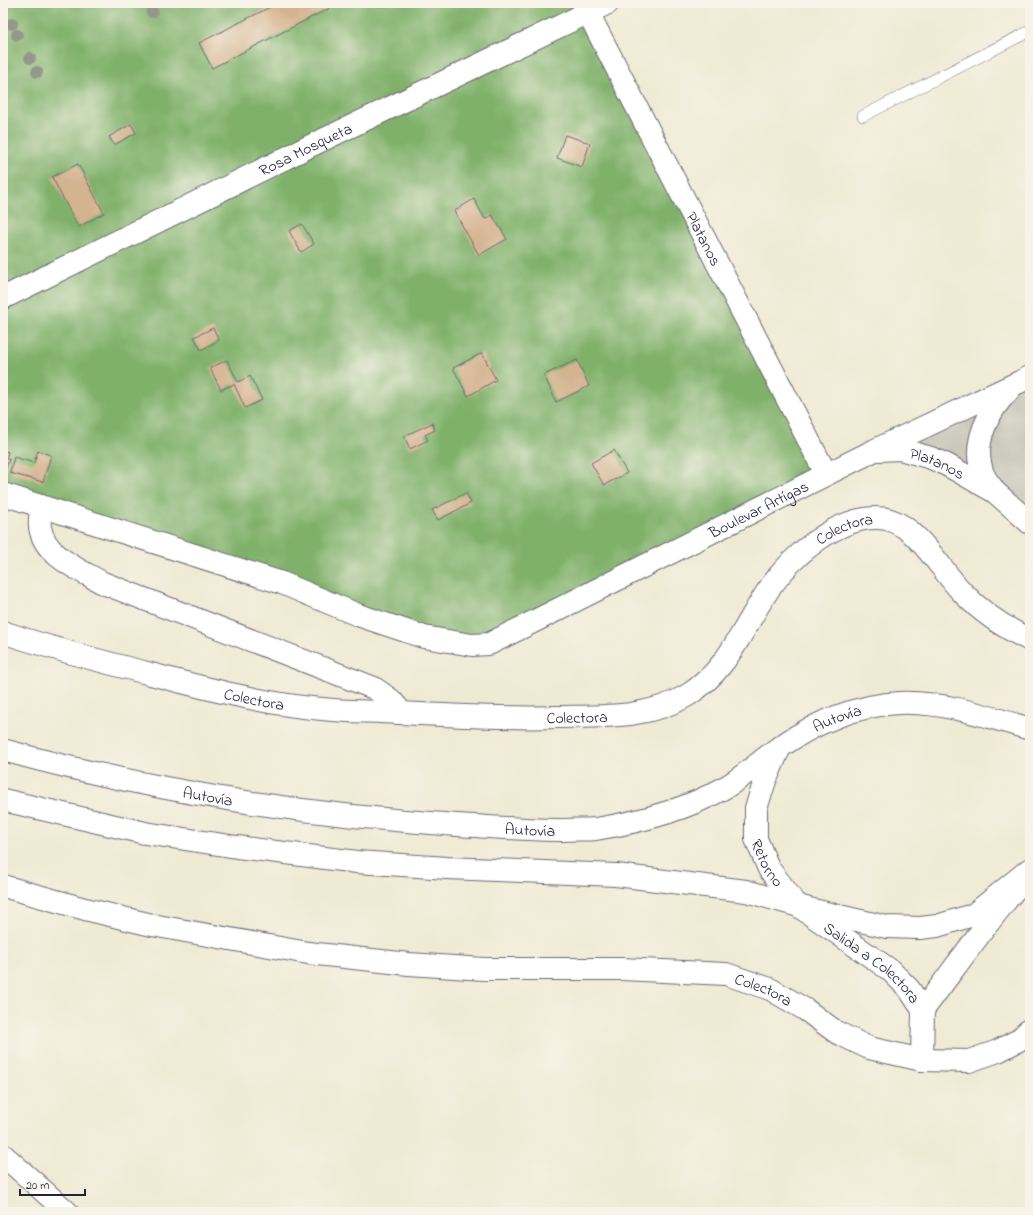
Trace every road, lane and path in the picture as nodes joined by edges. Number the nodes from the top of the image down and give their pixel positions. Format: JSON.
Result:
{"nodes":[{"id":1,"x":608,"y":3,"type":"edge"},
{"id":2,"x":585,"y":8,"type":"edge"},
{"id":3,"x":1030,"y":31,"type":"edge"},
{"id":4,"x":863,"y":116,"type":"dead end"},
{"id":5,"x":3,"y":298,"type":"edge"},
{"id":6,"x":1021,"y":382,"type":"edge"},
{"id":7,"x":875,"y":450,"type":"junction"},
{"id":8,"x":826,"y":474,"type":"junction"},
{"id":9,"x":995,"y":492,"type":"junction"},
{"id":10,"x":3,"y":494,"type":"edge"},
{"id":11,"x":41,"y":506,"type":"junction"},
{"id":12,"x":1030,"y":523,"type":"edge"},
{"id":13,"x":3,"y":632,"type":"edge"},
{"id":14,"x":1030,"y":640,"type":"edge"},
{"id":15,"x":402,"y":713,"type":"junction"},
{"id":16,"x":1028,"y":730,"type":"edge"},
{"id":17,"x":780,"y":746,"type":"junction"},
{"id":18,"x":3,"y":750,"type":"edge"},
{"id":19,"x":3,"y":800,"type":"edge"},
{"id":20,"x":1030,"y":871,"type":"edge"},
{"id":21,"x":3,"y":886,"type":"edge"},
{"id":22,"x":797,"y":905,"type":"junction"},
{"id":23,"x":923,"y":1010,"type":"junction"},
{"id":24,"x":1030,"y":1029,"type":"edge"},
{"id":25,"x":922,"y":1060,"type":"junction"},
{"id":26,"x":3,"y":1155,"type":"edge"},
{"id":27,"x":67,"y":1212,"type":"edge"}],
"edges":[{"from":1,"to":2,"type":"street","name":"Rosa Mosqueta"},
{"from":2,"to":5,"type":"street","name":"Rosa Mosqueta"},
{"from":2,"to":8,"type":"street","name":"Platanos"},
{"from":3,"to":4,"type":"lane"},
{"from":6,"to":7,"type":"street","name":"Boulevar Artígas"},
{"from":6,"to":9,"type":"street","name":"Platanos"},
{"from":7,"to":8,"type":"street","name":"Boulevar Artígas"},
{"from":7,"to":9,"type":"street","name":"Platanos"},
{"from":8,"to":11,"type":"street","name":"Boulevar Artígas"},
{"from":9,"to":12,"type":"street","name":"Platanos"},
{"from":10,"to":11,"type":"street"},
{"from":11,"to":15,"type":"street"},
{"from":13,"to":15,"type":"street","name":"Colectora"},
{"from":14,"to":15,"type":"street","name":"Colectora"},
{"from":16,"to":17,"type":"street","name":"Autovía"},
{"from":17,"to":18,"type":"street","name":"Autovía"},
{"from":17,"to":22,"type":"street","name":"Retorno"},
{"from":19,"to":22,"type":"street"},
{"from":20,"to":22,"type":"street"},
{"from":20,"to":23,"type":"street"},
{"from":21,"to":25,"type":"street","name":"Colectora"},
{"from":22,"to":23,"type":"street","name":"Salida a Colectora"},
{"from":23,"to":25,"type":"street","name":"Salida a Colectora"},
{"from":24,"to":25,"type":"street","name":"Colectora"},
{"from":26,"to":27,"type":"street"}]}
